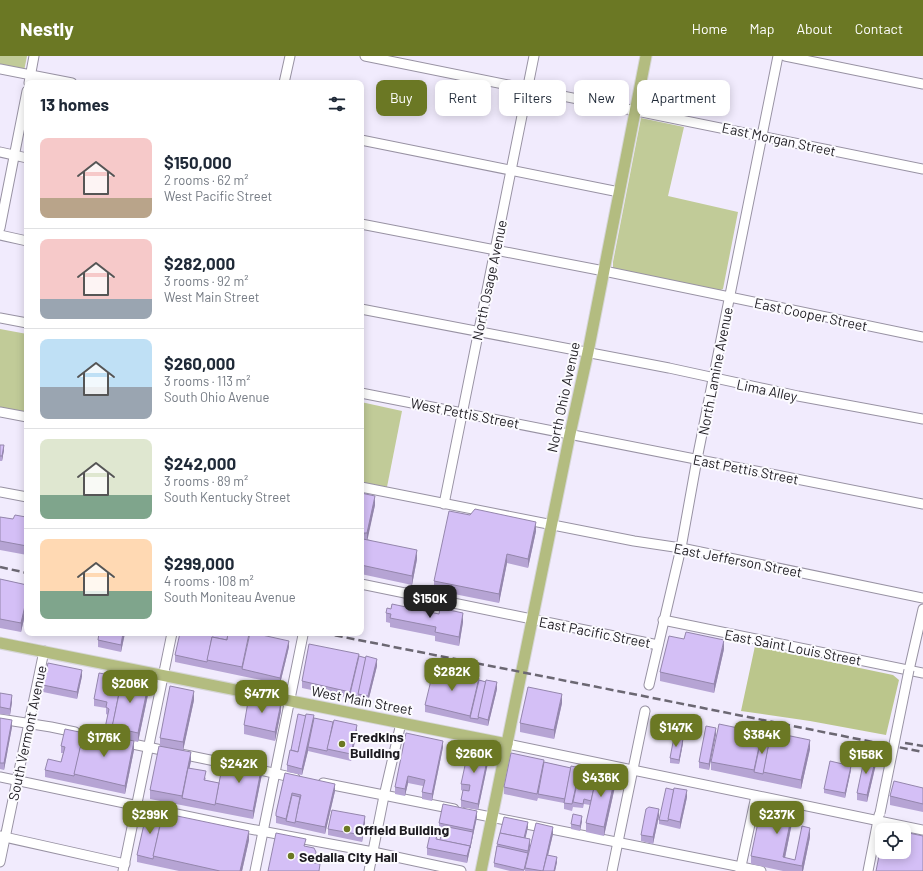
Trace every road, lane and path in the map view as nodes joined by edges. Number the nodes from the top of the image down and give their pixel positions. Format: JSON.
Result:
{"nodes":[{"id":1,"x":34,"y":56,"type":"edge"},
{"id":2,"x":290,"y":56,"type":"edge"},
{"id":3,"x":365,"y":56,"type":"edge"},
{"id":4,"x":534,"y":56,"type":"edge"},
{"id":5,"x":646,"y":56,"type":"edge"},
{"id":6,"x":778,"y":56,"type":"edge"},
{"id":7,"x":785,"y":56,"type":"edge"},
{"id":8,"x":0,"y":69,"type":"edge"},
{"id":9,"x":29,"y":79,"type":"edge"},
{"id":10,"x":40,"y":80,"type":"edge"},
{"id":11,"x":285,"y":80,"type":"edge"},
{"id":12,"x":530,"y":80,"type":"edge"},
{"id":13,"x":499,"y":82,"type":"edge"},
{"id":14,"x":923,"y":84,"type":"edge"},
{"id":15,"x":566,"y":96,"type":"edge"},
{"id":16,"x":24,"y":106,"type":"edge"},
{"id":17,"x":635,"y":110,"type":"junction"},
{"id":18,"x":522,"y":116,"type":"edge"},
{"id":19,"x":762,"y":135,"type":"junction"},
{"id":20,"x":364,"y":141,"type":"edge"},
{"id":21,"x":0,"y":152,"type":"edge"},
{"id":22,"x":14,"y":155,"type":"junction"},
{"id":23,"x":24,"y":157,"type":"edge"},
{"id":24,"x":923,"y":169,"type":"edge"},
{"id":25,"x":511,"y":170,"type":"junction"},
{"id":26,"x":619,"y":192,"type":"junction"},
{"id":27,"x":364,"y":225,"type":"edge"},
{"id":28,"x":0,"y":228,"type":"edge"},
{"id":29,"x":0,"y":236,"type":"edge"},
{"id":30,"x":24,"y":240,"type":"edge"},
{"id":31,"x":495,"y":250,"type":"junction"},
{"id":32,"x":604,"y":271,"type":"junction"},
{"id":33,"x":730,"y":297,"type":"junction"},
{"id":34,"x":364,"y":310,"type":"edge"},
{"id":35,"x":0,"y":318,"type":"edge"},
{"id":36,"x":24,"y":322,"type":"edge"},
{"id":37,"x":479,"y":331,"type":"junction"},
{"id":38,"x":923,"y":337,"type":"edge"},
{"id":39,"x":588,"y":352,"type":"junction"},
{"id":40,"x":714,"y":378,"type":"junction"},
{"id":41,"x":364,"y":394,"type":"edge"},
{"id":42,"x":0,"y":412,"type":"edge"},
{"id":43,"x":462,"y":413,"type":"junction"},
{"id":44,"x":24,"y":417,"type":"edge"},
{"id":45,"x":923,"y":419,"type":"edge"},
{"id":46,"x":570,"y":434,"type":"junction"},
{"id":47,"x":697,"y":459,"type":"junction"},
{"id":48,"x":364,"y":488,"type":"edge"},
{"id":49,"x":0,"y":492,"type":"edge"},
{"id":50,"x":24,"y":496,"type":"edge"},
{"id":51,"x":444,"y":504,"type":"junction"},
{"id":52,"x":923,"y":504,"type":"edge"},
{"id":53,"x":552,"y":525,"type":"junction"},
{"id":54,"x":681,"y":548,"type":"junction"},
{"id":55,"x":364,"y":585,"type":"edge"},
{"id":56,"x":923,"y":598,"type":"edge"},
{"id":57,"x":923,"y":609,"type":"edge"},
{"id":58,"x":532,"y":620,"type":"junction"},
{"id":59,"x":664,"y":620,"type":"junction"},
{"id":60,"x":171,"y":636,"type":"edge"},
{"id":61,"x":303,"y":636,"type":"edge"},
{"id":62,"x":0,"y":642,"type":"edge"},
{"id":63,"x":658,"y":645,"type":"junction"},
{"id":64,"x":44,"y":651,"type":"junction"},
{"id":65,"x":909,"y":670,"type":"junction"},
{"id":66,"x":923,"y":673,"type":"edge"},
{"id":67,"x":163,"y":676,"type":"junction"},
{"id":68,"x":649,"y":685,"type":"dead end"},
{"id":69,"x":289,"y":701,"type":"junction"},
{"id":70,"x":645,"y":711,"type":"dead end"},
{"id":71,"x":0,"y":719,"type":"edge"},
{"id":72,"x":401,"y":723,"type":"junction"},
{"id":73,"x":29,"y":724,"type":"junction"},
{"id":74,"x":81,"y":733,"type":"edge"},
{"id":75,"x":111,"y":740,"type":"edge"},
{"id":76,"x":507,"y":744,"type":"junction"},
{"id":77,"x":148,"y":747,"type":"junction"},
{"id":78,"x":633,"y":770,"type":"junction"},
{"id":79,"x":274,"y":773,"type":"junction"},
{"id":80,"x":0,"y":777,"type":"edge"},
{"id":81,"x":303,"y":779,"type":"edge"},
{"id":82,"x":17,"y":781,"type":"junction"},
{"id":83,"x":318,"y":782,"type":"edge"},
{"id":84,"x":384,"y":796,"type":"junction"},
{"id":85,"x":756,"y":796,"type":"junction"},
{"id":86,"x":137,"y":806,"type":"junction"},
{"id":87,"x":492,"y":817,"type":"junction"},
{"id":88,"x":879,"y":817,"type":"junction"},
{"id":89,"x":923,"y":830,"type":"edge"},
{"id":90,"x":262,"y":831,"type":"junction"},
{"id":91,"x":3,"y":837,"type":"edge"},
{"id":92,"x":618,"y":842,"type":"junction"},
{"id":93,"x":373,"y":852,"type":"junction"},
{"id":94,"x":0,"y":862,"type":"edge"},
{"id":95,"x":124,"y":868,"type":"edge"},
{"id":96,"x":741,"y":869,"type":"edge"},
{"id":97,"x":255,"y":871,"type":"edge"},
{"id":98,"x":369,"y":871,"type":"edge"},
{"id":99,"x":461,"y":871,"type":"edge"},
{"id":100,"x":481,"y":871,"type":"edge"},
{"id":101,"x":612,"y":871,"type":"edge"},
{"id":102,"x":761,"y":871,"type":"edge"},
{"id":103,"x":868,"y":871,"type":"edge"}],
"edges":[{"from":1,"to":9,"type":"street"},
{"from":2,"to":11,"type":"street"},
{"from":3,"to":13,"type":"street","name":"East Morgan Street"},
{"from":4,"to":12,"type":"street","name":"North Osage Avenue"},
{"from":5,"to":17,"type":"main road","name":"North Ohio Avenue"},
{"from":6,"to":19,"type":"street","name":"North Lamine Avenue"},
{"from":7,"to":14,"type":"street"},
{"from":8,"to":9,"type":"street"},
{"from":9,"to":10,"type":"street"},
{"from":15,"to":17,"type":"street","name":"East Morgan Street"},
{"from":16,"to":22,"type":"street"},
{"from":17,"to":19,"type":"street","name":"East Morgan Street"},
{"from":17,"to":26,"type":"main road","name":"North Ohio Avenue"},
{"from":18,"to":25,"type":"street","name":"North Osage Avenue"},
{"from":19,"to":24,"type":"street","name":"East Morgan Street"},
{"from":19,"to":33,"type":"street","name":"North Lamine Avenue"},
{"from":20,"to":25,"type":"street"},
{"from":21,"to":22,"type":"street"},
{"from":22,"to":23,"type":"street"},
{"from":22,"to":28,"type":"street"},
{"from":25,"to":26,"type":"street"},
{"from":25,"to":31,"type":"street","name":"North Osage Avenue"},
{"from":26,"to":32,"type":"main road","name":"North Ohio Avenue"},
{"from":27,"to":31,"type":"street","name":"East Cooper Street"},
{"from":29,"to":30,"type":"street"},
{"from":31,"to":32,"type":"street","name":"East Cooper Street"},
{"from":31,"to":37,"type":"street","name":"North Osage Avenue"},
{"from":32,"to":33,"type":"street","name":"East Cooper Street"},
{"from":32,"to":39,"type":"main road","name":"North Ohio Avenue"},
{"from":33,"to":38,"type":"street","name":"East Cooper Street"},
{"from":33,"to":40,"type":"street","name":"North Lamine Avenue"},
{"from":34,"to":37,"type":"street","name":"Lima Alley"},
{"from":35,"to":36,"type":"street"},
{"from":37,"to":39,"type":"street","name":"Lima Alley"},
{"from":37,"to":43,"type":"street","name":"North Osage Avenue"},
{"from":39,"to":40,"type":"street","name":"Lima Alley"},
{"from":39,"to":46,"type":"main road","name":"North Ohio Avenue"},
{"from":40,"to":45,"type":"street","name":"Lima Alley"},
{"from":40,"to":47,"type":"street","name":"North Lamine Avenue"},
{"from":41,"to":43,"type":"street","name":"West Pettis Street"},
{"from":42,"to":44,"type":"street"},
{"from":43,"to":46,"type":"street","name":"West Pettis Street"},
{"from":43,"to":51,"type":"street","name":"North Osage Avenue"},
{"from":46,"to":47,"type":"street","name":"East Pettis Street"},
{"from":46,"to":53,"type":"main road","name":"North Ohio Avenue"},
{"from":47,"to":52,"type":"street","name":"East Pettis Street"},
{"from":47,"to":54,"type":"street","name":"North Lamine Avenue"},
{"from":48,"to":51,"type":"street","name":"East Jefferson Street"},
{"from":49,"to":50,"type":"street"},
{"from":51,"to":53,"type":"street","name":"East Jefferson Street"},
{"from":53,"to":54,"type":"street","name":"East Jefferson Street"},
{"from":53,"to":58,"type":"main road","name":"North Ohio Avenue"},
{"from":54,"to":56,"type":"street","name":"East Jefferson Street"},
{"from":54,"to":59,"type":"street","name":"North Lamine Avenue"},
{"from":55,"to":58,"type":"street","name":"East Pacific Street"},
{"from":57,"to":65,"type":"street"},
{"from":58,"to":63,"type":"street","name":"East Pacific Street"},
{"from":58,"to":76,"type":"main road","name":"North Ohio Avenue"},
{"from":59,"to":63,"type":"street","name":"North Lamine Avenue"},
{"from":59,"to":65,"type":"street","name":"East Saint Louis Street"},
{"from":60,"to":67,"type":"street"},
{"from":61,"to":69,"type":"street"},
{"from":62,"to":64,"type":"main road","name":"West Main Street"},
{"from":63,"to":68,"type":"street","name":"North Lamine Avenue"},
{"from":64,"to":67,"type":"main road","name":"West Main Street"},
{"from":64,"to":73,"type":"street","name":"South Vermont Avenue"},
{"from":65,"to":66,"type":"street","name":"East Saint Louis Street"},
{"from":65,"to":88,"type":"street","bridge":true},
{"from":67,"to":69,"type":"main road","name":"West Main Street"},
{"from":67,"to":77,"type":"street"},
{"from":69,"to":72,"type":"main road","name":"West Main Street"},
{"from":69,"to":79,"type":"street"},
{"from":70,"to":78,"type":"street"},
{"from":71,"to":73,"type":"street"},
{"from":72,"to":76,"type":"main road","name":"West Main Street"},
{"from":72,"to":84,"type":"street"},
{"from":73,"to":74,"type":"street"},
{"from":73,"to":82,"type":"street","name":"South Vermont Avenue"},
{"from":75,"to":77,"type":"street"},
{"from":76,"to":78,"type":"street"},
{"from":76,"to":87,"type":"main road","name":"North Ohio Avenue"},
{"from":77,"to":79,"type":"street"},
{"from":77,"to":86,"type":"street"},
{"from":78,"to":85,"type":"street"},
{"from":78,"to":92,"type":"street"},
{"from":79,"to":81,"type":"street"},
{"from":79,"to":90,"type":"street"},
{"from":80,"to":82,"type":"street"},
{"from":82,"to":86,"type":"street"},
{"from":82,"to":91,"type":"street","name":"South Vermont Avenue"},
{"from":83,"to":84,"type":"street"},
{"from":84,"to":87,"type":"street"},
{"from":84,"to":93,"type":"street"},
{"from":85,"to":88,"type":"street"},
{"from":85,"to":96,"type":"street"},
{"from":86,"to":90,"type":"street"},
{"from":86,"to":95,"type":"street"},
{"from":87,"to":92,"type":"street"},
{"from":87,"to":100,"type":"main road","name":"North Ohio Avenue"},
{"from":88,"to":89,"type":"street"},
{"from":88,"to":103,"type":"street"},
{"from":90,"to":93,"type":"street"},
{"from":90,"to":97,"type":"street"},
{"from":91,"to":94,"type":"street","name":"South Vermont Avenue"},
{"from":91,"to":95,"type":"street"},
{"from":92,"to":96,"type":"street"},
{"from":92,"to":101,"type":"street"},
{"from":93,"to":98,"type":"street"},
{"from":93,"to":99,"type":"street"},
{"from":96,"to":102,"type":"street"}]}
